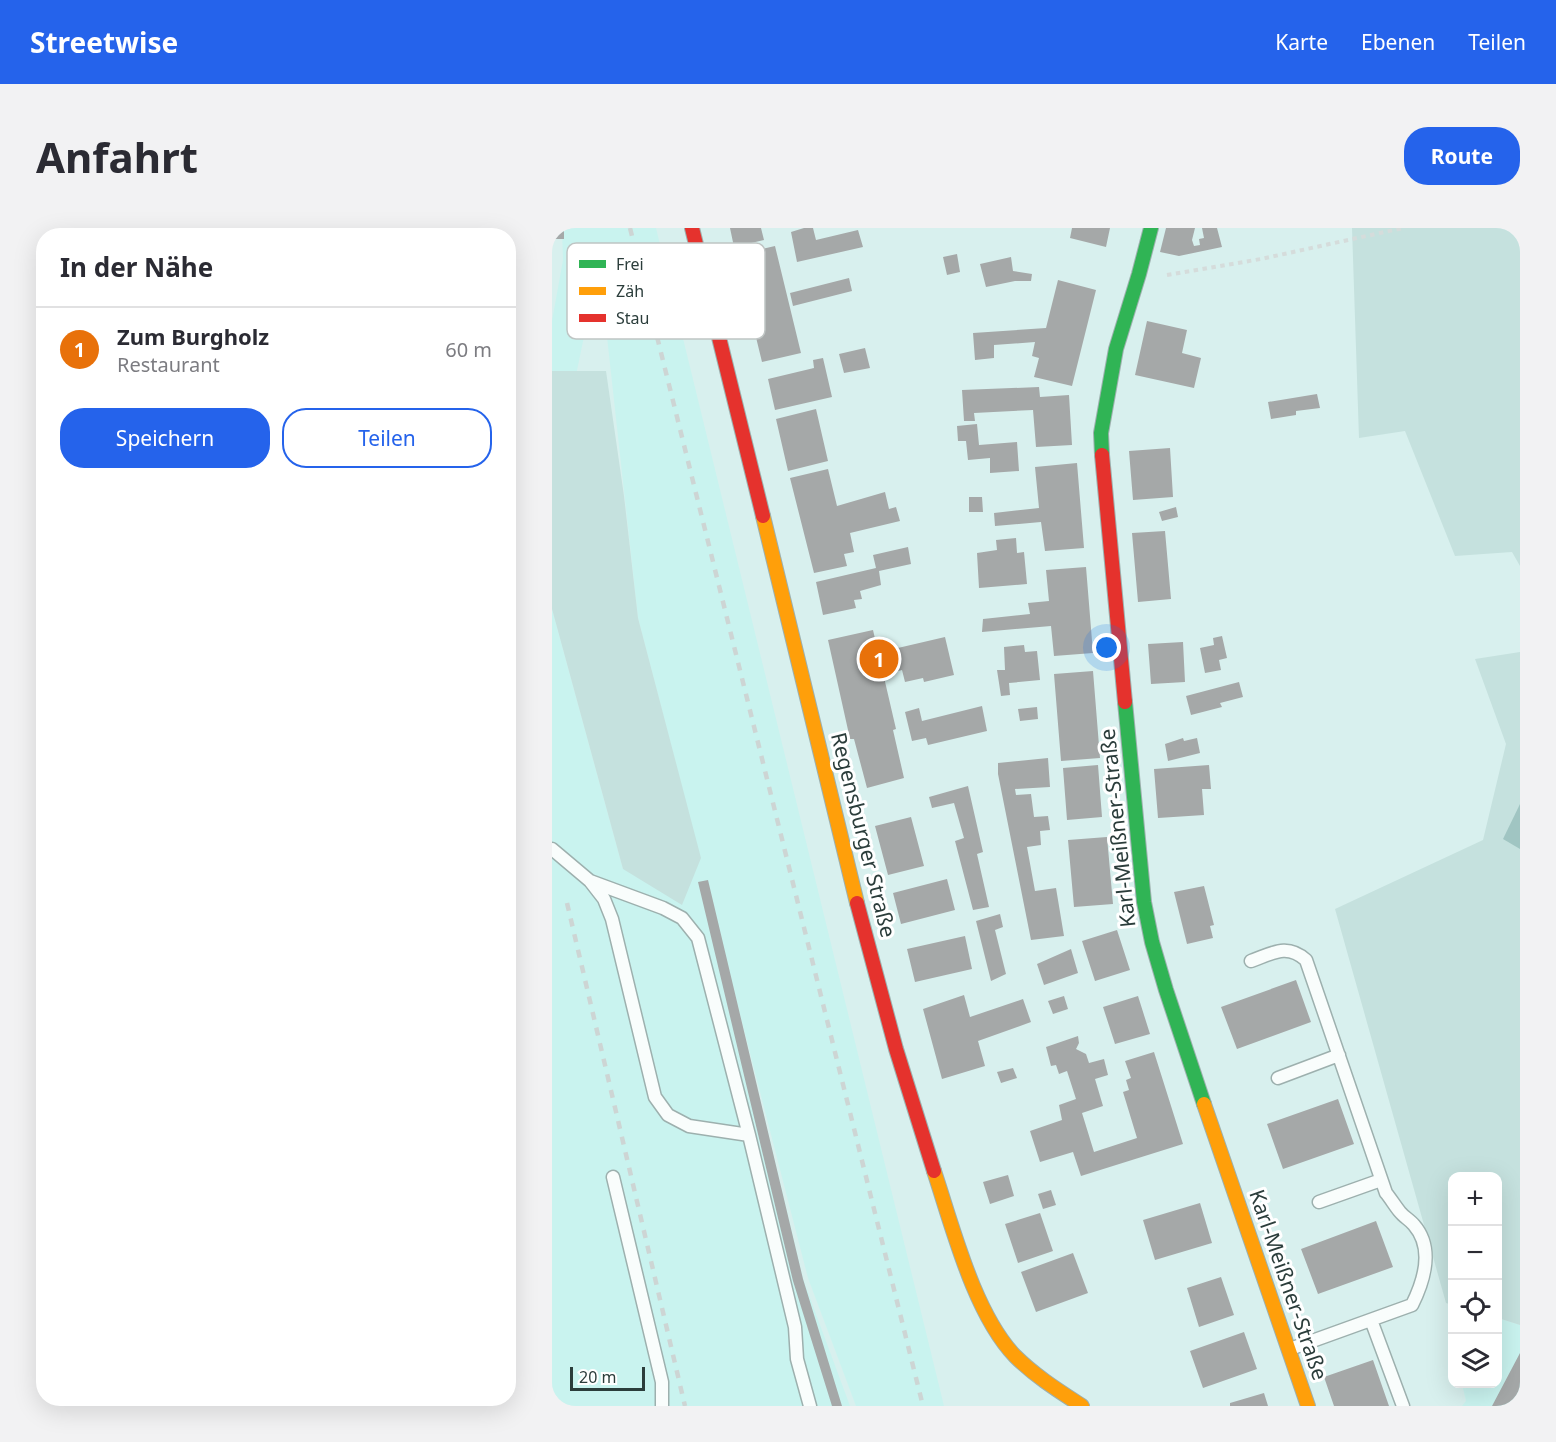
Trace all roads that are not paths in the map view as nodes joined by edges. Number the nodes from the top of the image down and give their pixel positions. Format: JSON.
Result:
{"nodes":[{"id":1,"x":693,"y":228,"type":"edge"},
{"id":2,"x":1151,"y":228,"type":"edge"},
{"id":3,"x":697,"y":243,"type":"edge"},
{"id":4,"x":720,"y":339,"type":"edge"},
{"id":5,"x":552,"y":849,"type":"edge"},
{"id":6,"x":590,"y":881,"type":"junction"},
{"id":7,"x":1251,"y":961,"type":"dead end"},
{"id":8,"x":1339,"y":1055,"type":"junction"},
{"id":9,"x":1278,"y":1078,"type":"dead end"},
{"id":10,"x":749,"y":1135,"type":"junction"},
{"id":11,"x":613,"y":1177,"type":"dead end"},
{"id":12,"x":1381,"y":1180,"type":"junction"},
{"id":13,"x":1319,"y":1202,"type":"dead end"},
{"id":14,"x":1371,"y":1320,"type":"junction"},
{"id":15,"x":1289,"y":1350,"type":"junction"},
{"id":16,"x":662,"y":1406,"type":"edge"},
{"id":17,"x":810,"y":1406,"type":"edge"},
{"id":18,"x":1082,"y":1406,"type":"edge"},
{"id":19,"x":1308,"y":1406,"type":"edge"},
{"id":20,"x":1403,"y":1406,"type":"edge"}],
"edges":[{"from":1,"to":3,"type":"main road","name":"Regensburger Straße"},
{"from":2,"to":15,"type":"main road","name":"Karl-Meißner-Straße"},
{"from":4,"to":18,"type":"main road","name":"Regensburger Straße"},
{"from":5,"to":6,"type":"lane"},
{"from":6,"to":10,"type":"lane"},
{"from":6,"to":10,"type":"lane"},
{"from":7,"to":8,"type":"lane"},
{"from":8,"to":9,"type":"lane"},
{"from":8,"to":12,"type":"lane"},
{"from":10,"to":17,"type":"lane"},
{"from":11,"to":16,"type":"lane"},
{"from":12,"to":13,"type":"lane"},
{"from":12,"to":14,"type":"lane"},
{"from":14,"to":15,"type":"lane"},
{"from":14,"to":20,"type":"lane"},
{"from":15,"to":19,"type":"main road","name":"Karl-Meißner-Straße"}]}
